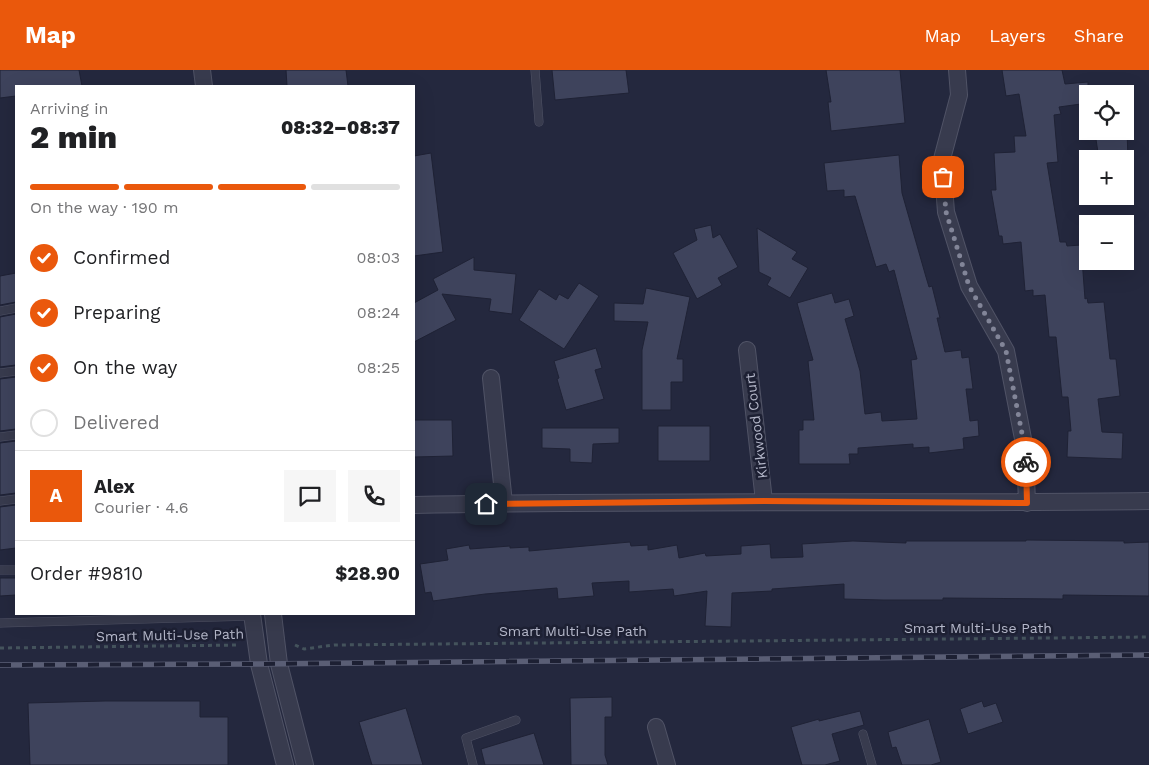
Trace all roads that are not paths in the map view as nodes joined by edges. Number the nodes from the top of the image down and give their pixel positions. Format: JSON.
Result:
{"nodes":[{"id":1,"x":202,"y":70,"type":"edge"},
{"id":2,"x":535,"y":70,"type":"edge"},
{"id":3,"x":957,"y":70,"type":"edge"},
{"id":4,"x":204,"y":85,"type":"edge"},
{"id":5,"x":539,"y":122,"type":"dead end"},
{"id":6,"x":15,"y":308,"type":"edge"},
{"id":7,"x":0,"y":311,"type":"edge"},
{"id":8,"x":746,"y":350,"type":"dead end"},
{"id":9,"x":15,"y":371,"type":"edge"},
{"id":10,"x":0,"y":373,"type":"edge"},
{"id":11,"x":491,"y":378,"type":"dead end"},
{"id":12,"x":15,"y":435,"type":"edge"},
{"id":13,"x":0,"y":437,"type":"edge"},
{"id":14,"x":15,"y":498,"type":"edge"},
{"id":15,"x":0,"y":500,"type":"edge"},
{"id":16,"x":764,"y":501,"type":"junction"},
{"id":17,"x":1149,"y":501,"type":"edge"},
{"id":18,"x":504,"y":503,"type":"junction"},
{"id":19,"x":1027,"y":503,"type":"junction"},
{"id":20,"x":415,"y":505,"type":"edge"},
{"id":21,"x":0,"y":570,"type":"edge"},
{"id":22,"x":15,"y":570,"type":"edge"},
{"id":23,"x":252,"y":615,"type":"edge"},
{"id":24,"x":273,"y":615,"type":"edge"},
{"id":25,"x":0,"y":623,"type":"edge"},
{"id":26,"x":516,"y":720,"type":"dead end"},
{"id":27,"x":656,"y":727,"type":"dead end"},
{"id":28,"x":863,"y":734,"type":"dead end"},
{"id":29,"x":285,"y":765,"type":"edge"},
{"id":30,"x":305,"y":765,"type":"edge"},
{"id":31,"x":473,"y":765,"type":"edge"},
{"id":32,"x":667,"y":765,"type":"edge"},
{"id":33,"x":872,"y":765,"type":"edge"}],
"edges":[{"from":1,"to":4,"type":"street"},
{"from":2,"to":5,"type":"lane"},
{"from":3,"to":19,"type":"street"},
{"from":6,"to":7,"type":"lane"},
{"from":8,"to":16,"type":"street","name":"Kirkwood Court"},
{"from":9,"to":10,"type":"lane"},
{"from":11,"to":18,"type":"street"},
{"from":12,"to":13,"type":"lane"},
{"from":14,"to":15,"type":"lane"},
{"from":16,"to":18,"type":"street"},
{"from":16,"to":19,"type":"street"},
{"from":17,"to":19,"type":"street"},
{"from":18,"to":20,"type":"street"},
{"from":21,"to":22,"type":"lane"},
{"from":23,"to":25,"type":"lane"},
{"from":23,"to":29,"type":"street"},
{"from":24,"to":30,"type":"street"},
{"from":26,"to":31,"type":"lane"},
{"from":27,"to":32,"type":"street"},
{"from":28,"to":33,"type":"lane"}]}
